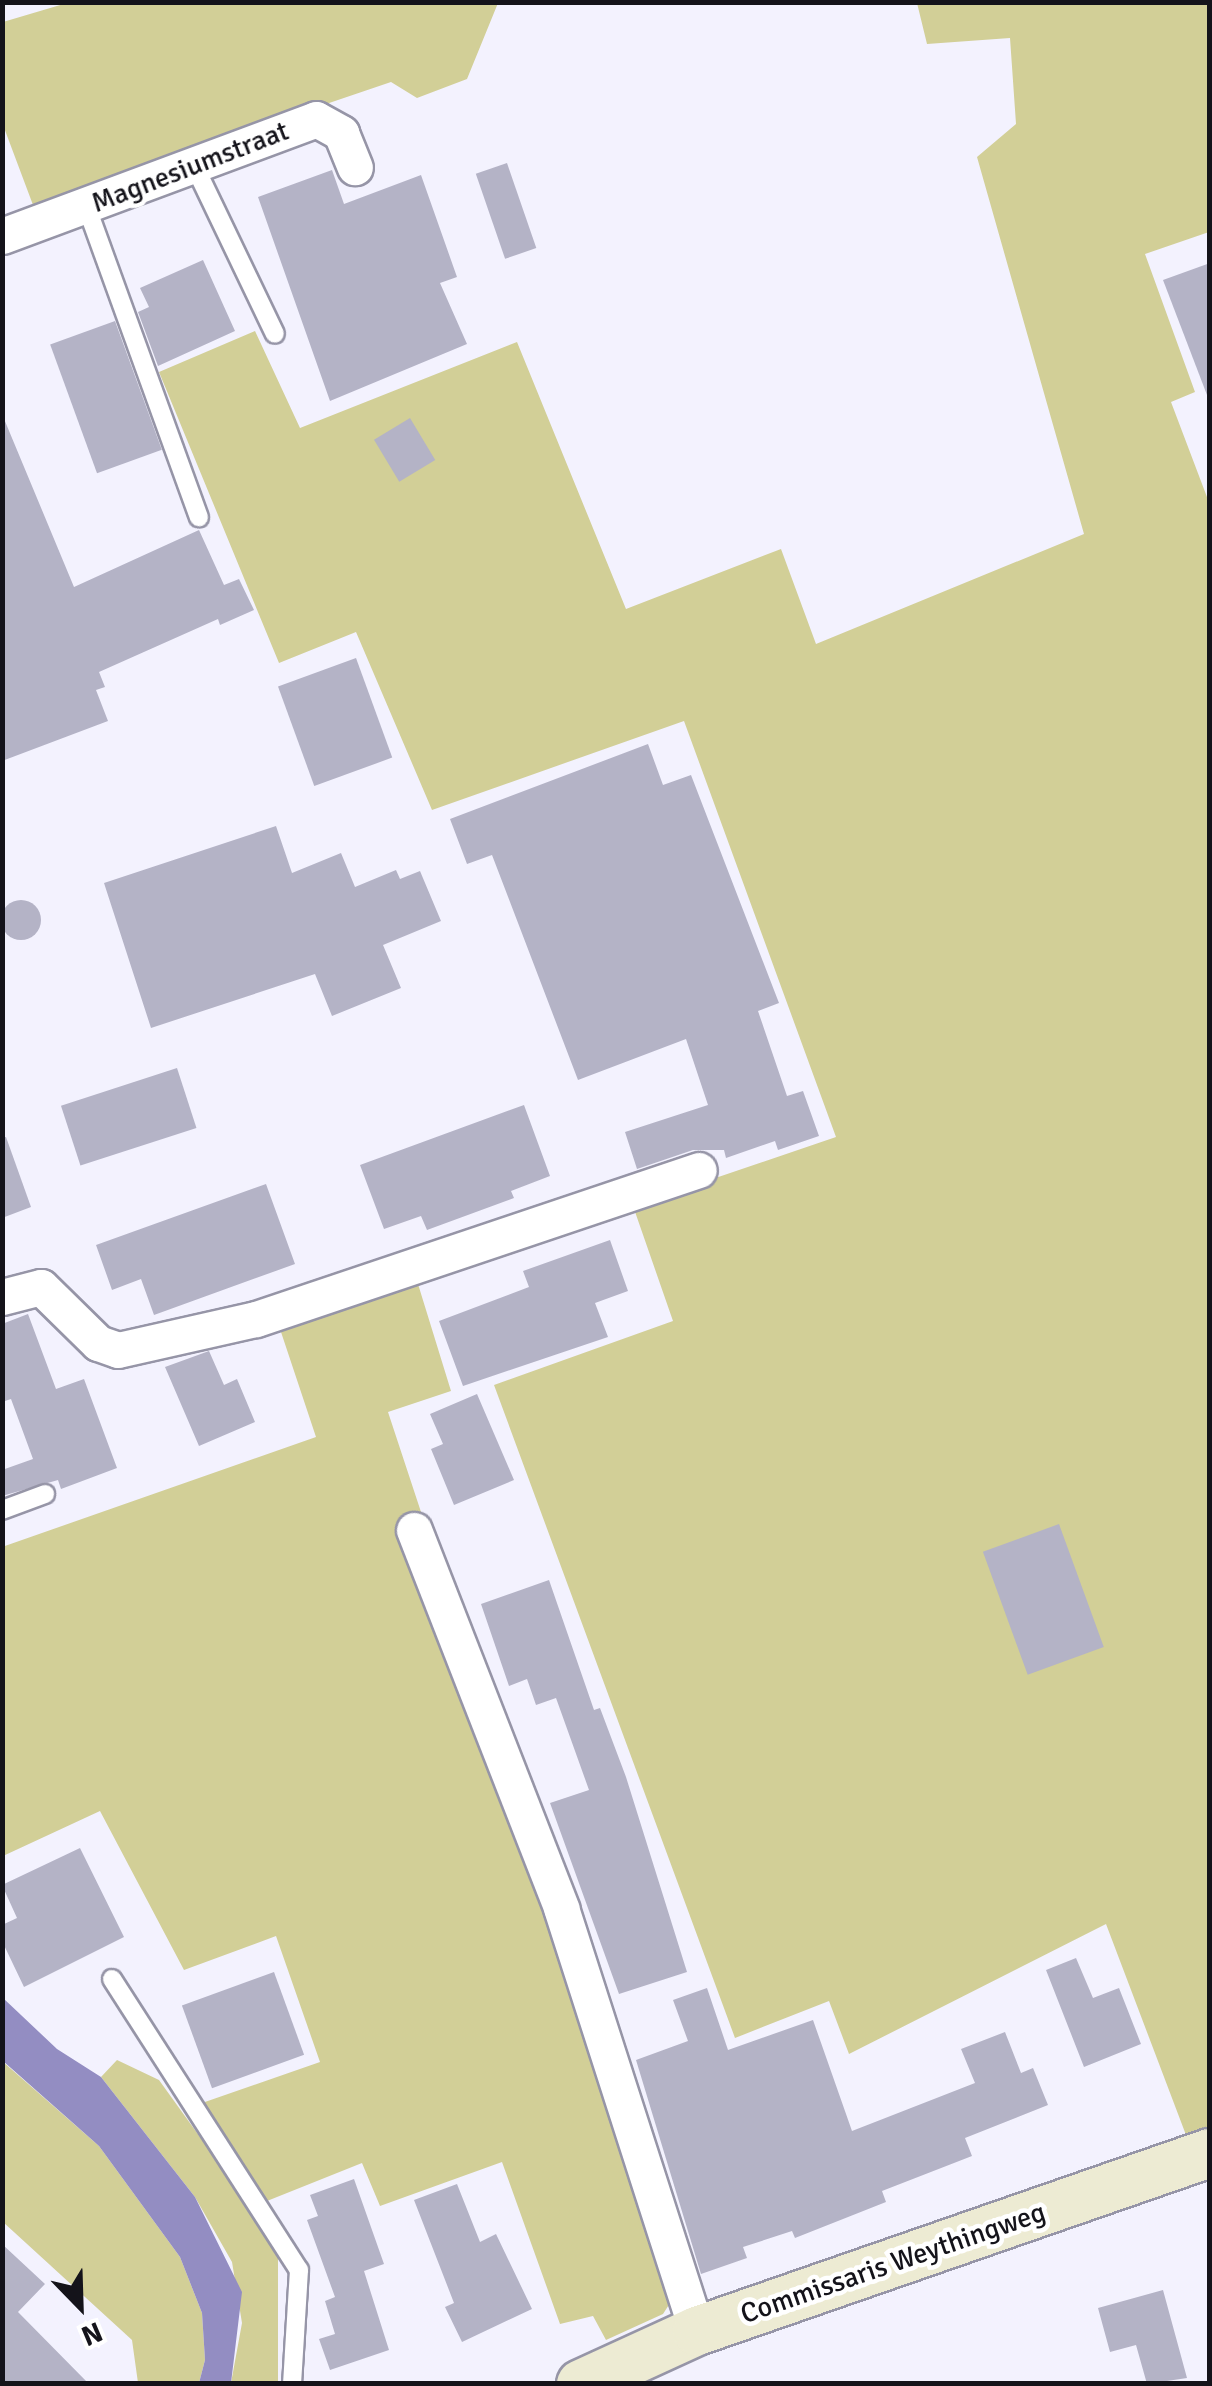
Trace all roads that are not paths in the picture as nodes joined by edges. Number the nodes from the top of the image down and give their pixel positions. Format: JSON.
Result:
{"nodes":[{"id":1,"x":194,"y":165,"type":"junction"},
{"id":2,"x":355,"y":167,"type":"dead end"},
{"id":3,"x":87,"y":208,"type":"junction"},
{"id":4,"x":2,"y":236,"type":"edge"},
{"id":5,"x":275,"y":334,"type":"dead end"},
{"id":6,"x":199,"y":517,"type":"dead end"},
{"id":7,"x":699,"y":1170,"type":"dead end"},
{"id":8,"x":2,"y":1297,"type":"edge"},
{"id":9,"x":44,"y":1494,"type":"dead end"},
{"id":10,"x":2,"y":1510,"type":"edge"},
{"id":11,"x":414,"y":1530,"type":"dead end"},
{"id":12,"x":112,"y":1979,"type":"dead end"},
{"id":13,"x":1210,"y":2154,"type":"edge"},
{"id":14,"x":669,"y":2354,"type":"edge"},
{"id":15,"x":292,"y":2384,"type":"edge"},
{"id":16,"x":582,"y":2384,"type":"edge"}],
"edges":[{"from":1,"to":2,"type":"street","name":"Magnesiumstraat"},
{"from":1,"to":3,"type":"street","name":"Magnesiumstraat"},
{"from":1,"to":5,"type":"lane"},
{"from":3,"to":4,"type":"street","name":"Magnesiumstraat"},
{"from":3,"to":6,"type":"lane"},
{"from":7,"to":8,"type":"street"},
{"from":9,"to":10,"type":"lane"},
{"from":11,"to":14,"type":"street"},
{"from":12,"to":15,"type":"lane"},
{"from":13,"to":14,"type":"main road","name":"Commissaris Weythingweg"},
{"from":14,"to":16,"type":"main road","name":"Commissaris Weythingweg"}]}
